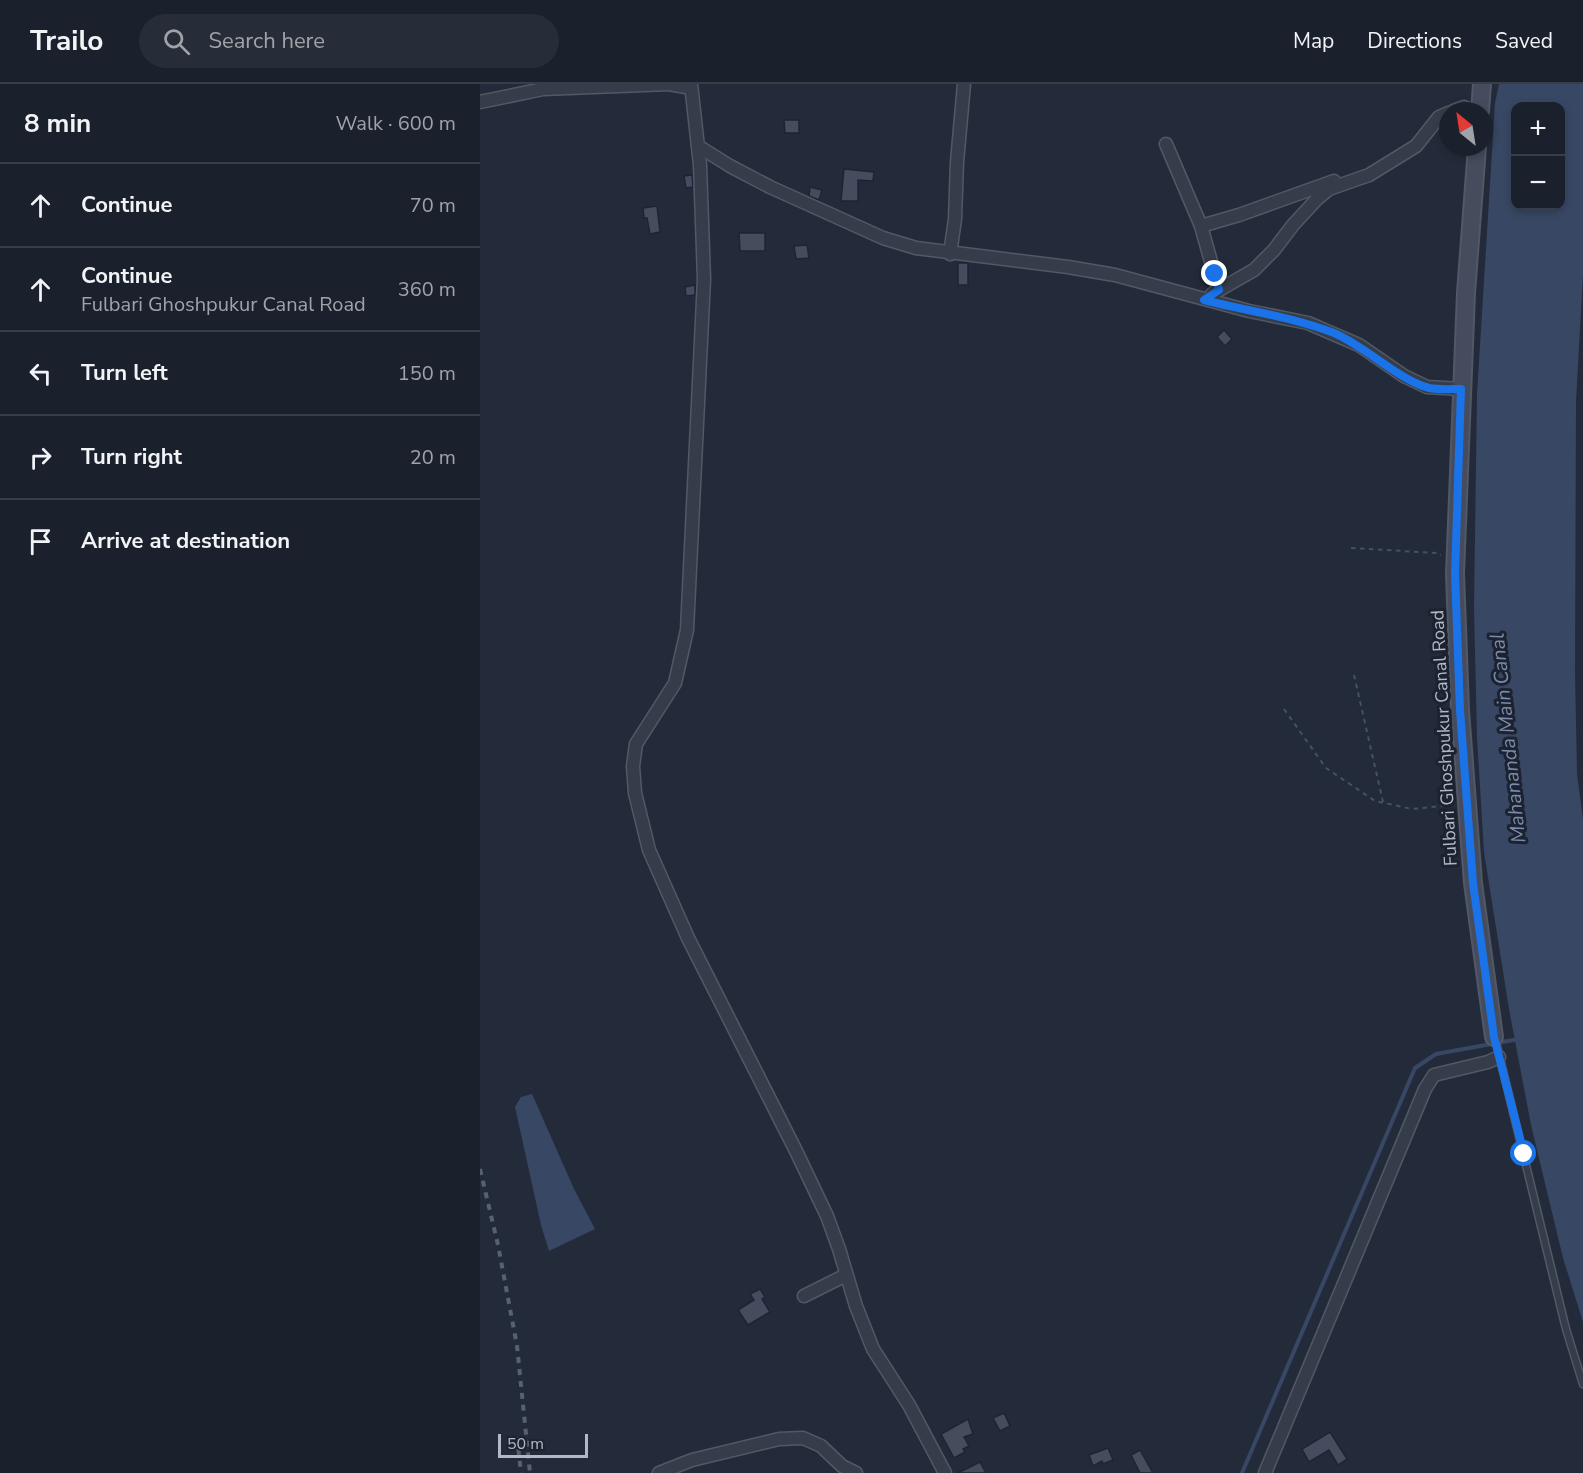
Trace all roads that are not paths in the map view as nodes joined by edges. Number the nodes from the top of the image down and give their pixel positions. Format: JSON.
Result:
{"nodes":[{"id":1,"x":964,"y":84,"type":"edge"},
{"id":2,"x":1482,"y":84,"type":"edge"},
{"id":3,"x":691,"y":86,"type":"edge"},
{"id":4,"x":480,"y":102,"type":"edge"},
{"id":5,"x":1481,"y":102,"type":"edge"},
{"id":6,"x":1439,"y":117,"type":"edge"},
{"id":7,"x":1166,"y":144,"type":"dead end"},
{"id":8,"x":698,"y":146,"type":"junction"},
{"id":9,"x":1476,"y":156,"type":"edge"},
{"id":10,"x":1369,"y":175,"type":"junction"},
{"id":11,"x":1201,"y":226,"type":"junction"},
{"id":12,"x":950,"y":254,"type":"junction"},
{"id":13,"x":1219,"y":290,"type":"junction"},
{"id":14,"x":1204,"y":300,"type":"junction"},
{"id":15,"x":1461,"y":389,"type":"junction"},
{"id":16,"x":1497,"y":1048,"type":"junction"},
{"id":17,"x":846,"y":1275,"type":"junction"},
{"id":18,"x":804,"y":1296,"type":"dead end"},
{"id":19,"x":1583,"y":1384,"type":"edge"},
{"id":20,"x":659,"y":1473,"type":"edge"},
{"id":21,"x":856,"y":1473,"type":"edge"},
{"id":22,"x":945,"y":1473,"type":"edge"},
{"id":23,"x":1265,"y":1473,"type":"edge"}],
"edges":[{"from":1,"to":12,"type":"street"},
{"from":2,"to":5,"type":"street"},
{"from":3,"to":4,"type":"street"},
{"from":3,"to":8,"type":"street"},
{"from":6,"to":10,"type":"street"},
{"from":7,"to":11,"type":"street"},
{"from":8,"to":12,"type":"street"},
{"from":8,"to":17,"type":"street"},
{"from":9,"to":15,"type":"street","name":"Fulbari Ghoshpukur Canal Road"},
{"from":10,"to":11,"type":"street"},
{"from":10,"to":13,"type":"street"},
{"from":11,"to":13,"type":"street"},
{"from":12,"to":14,"type":"street"},
{"from":13,"to":14,"type":"street"},
{"from":14,"to":15,"type":"street"},
{"from":15,"to":16,"type":"street","name":"Fulbari Ghoshpukur Canal Road"},
{"from":16,"to":19,"type":"lane"},
{"from":16,"to":23,"type":"street"},
{"from":17,"to":18,"type":"street"},
{"from":17,"to":22,"type":"street"},
{"from":20,"to":21,"type":"street"}]}
